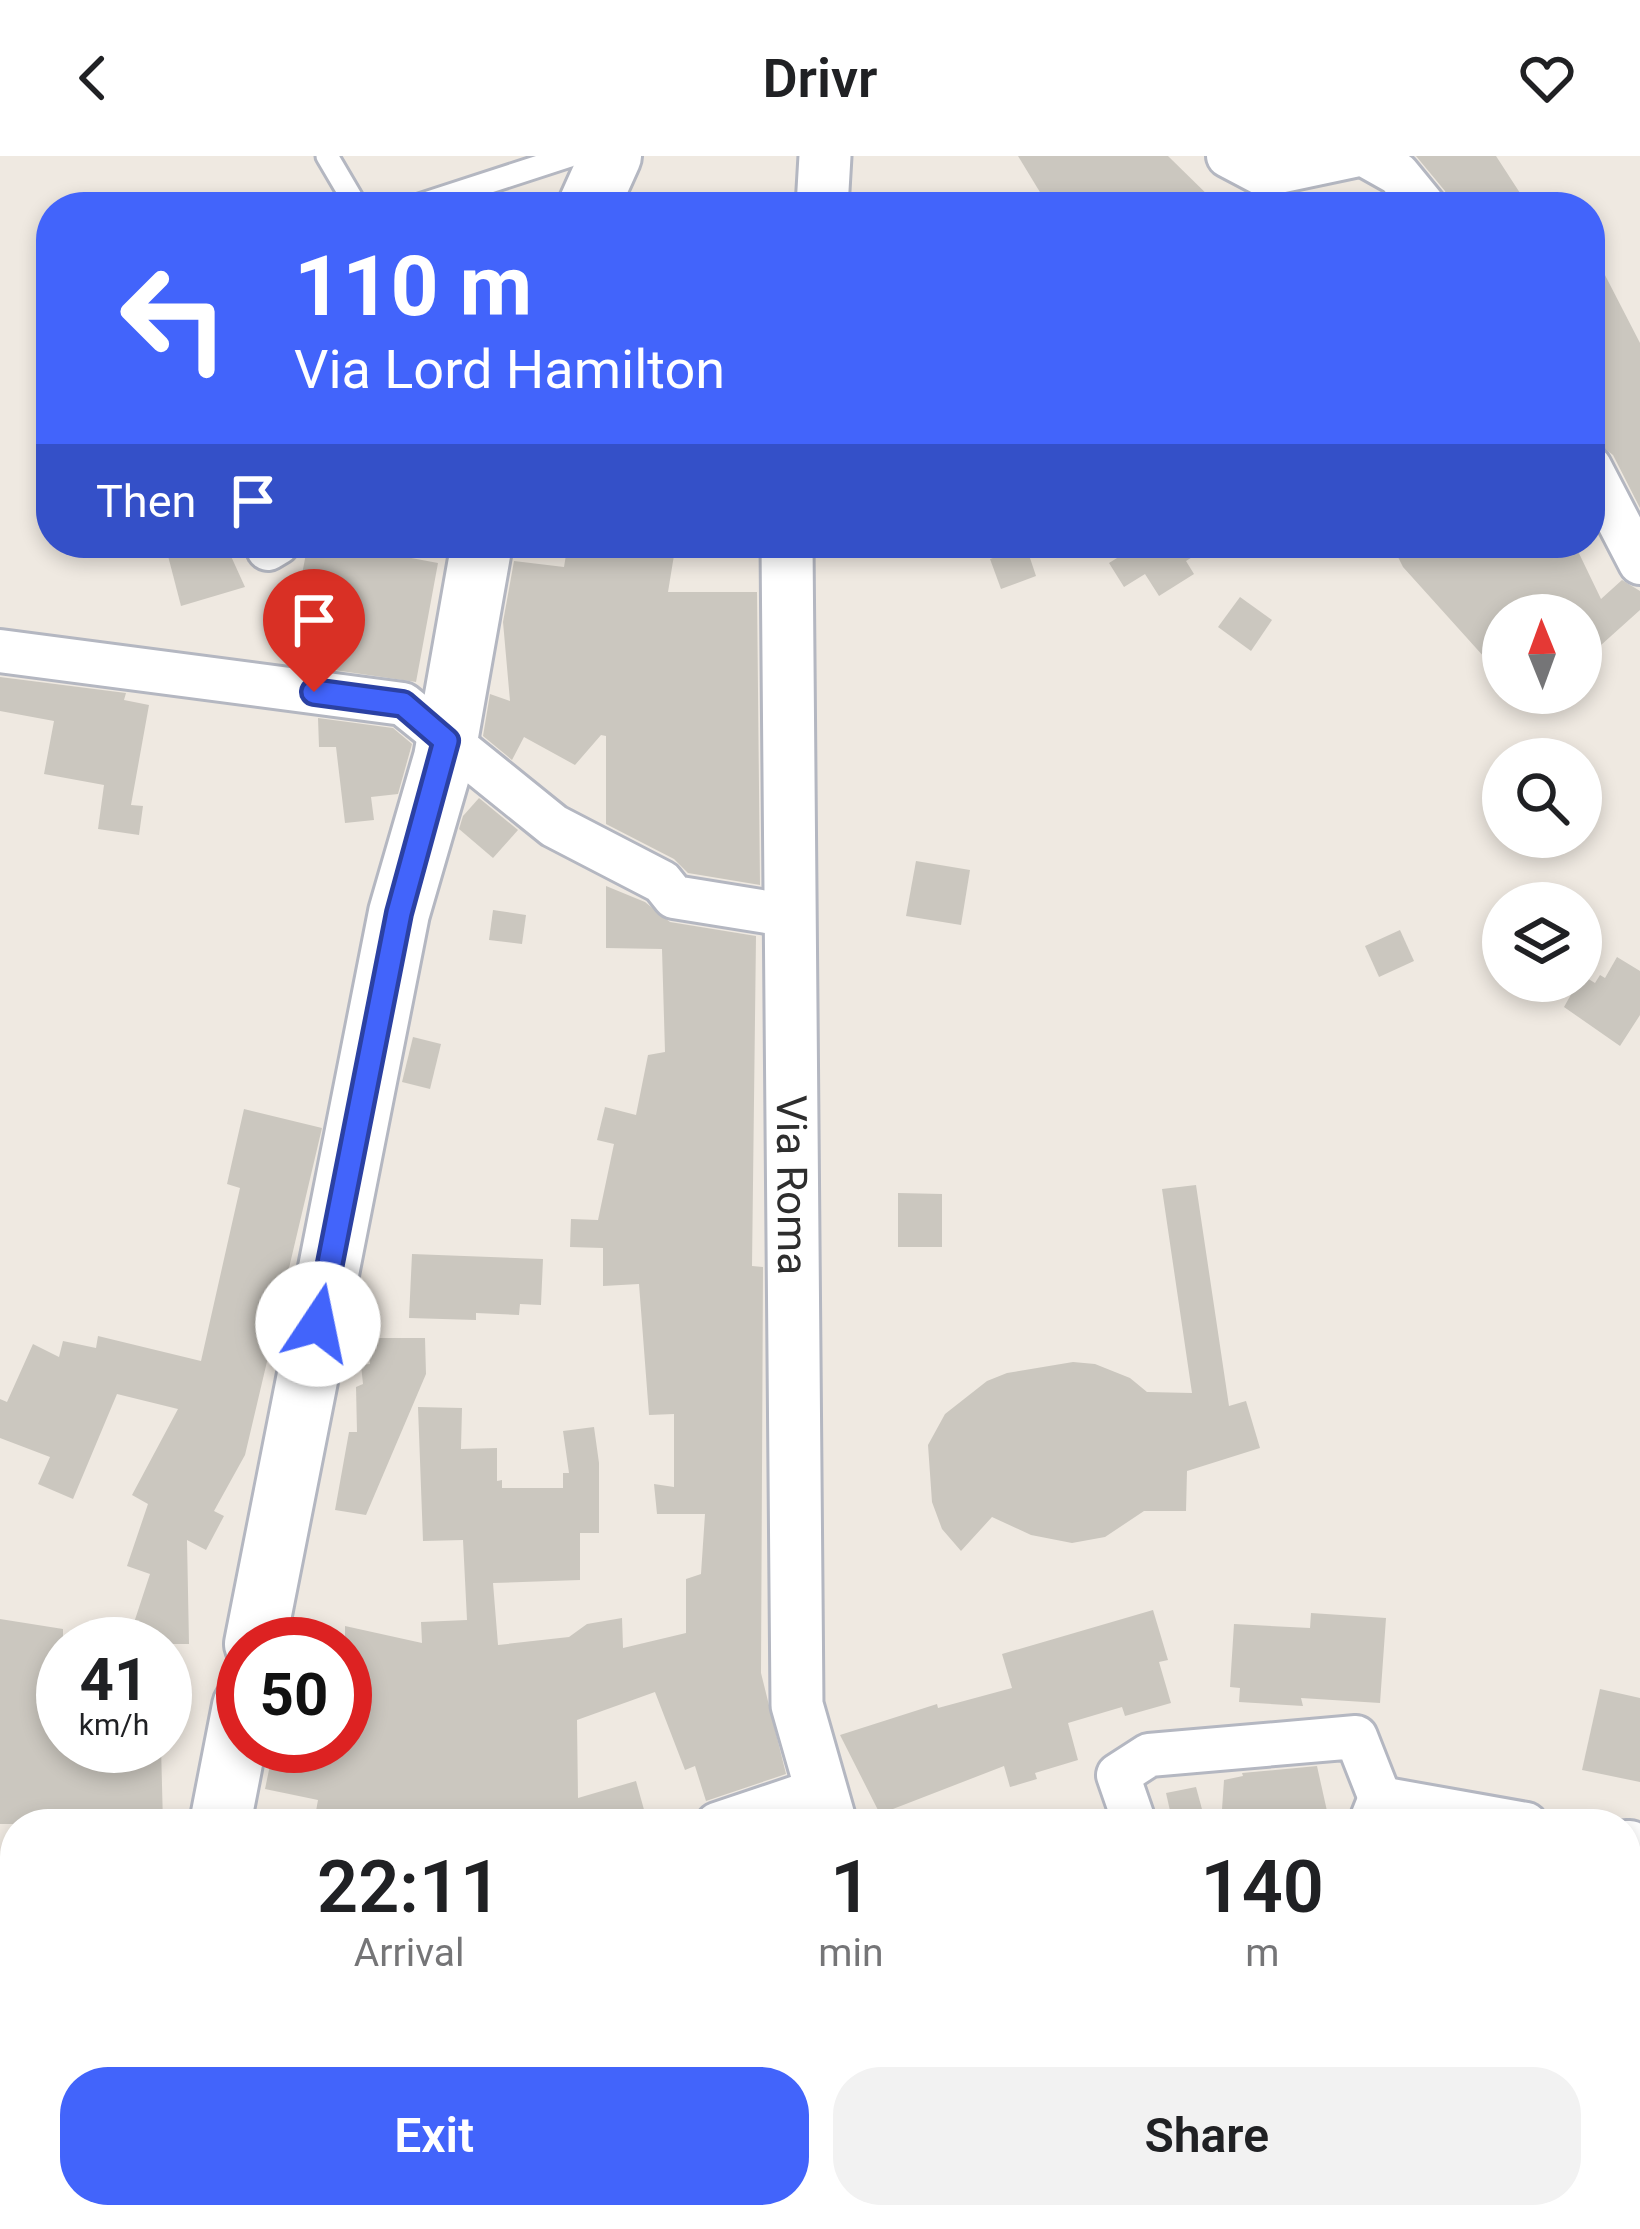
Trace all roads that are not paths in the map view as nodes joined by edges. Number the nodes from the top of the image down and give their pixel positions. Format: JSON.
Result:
{"nodes":[{"id":1,"x":327,"y":156,"type":"edge"},
{"id":2,"x":570,"y":156,"type":"edge"},
{"id":3,"x":611,"y":156,"type":"edge"},
{"id":4,"x":825,"y":156,"type":"edge"},
{"id":5,"x":1228,"y":156,"type":"edge"},
{"id":6,"x":1354,"y":156,"type":"edge"},
{"id":7,"x":1366,"y":156,"type":"edge"},
{"id":8,"x":348,"y":192,"type":"edge"},
{"id":9,"x":459,"y":192,"type":"edge"},
{"id":10,"x":595,"y":192,"type":"edge"},
{"id":11,"x":823,"y":192,"type":"edge"},
{"id":12,"x":1413,"y":192,"type":"edge"},
{"id":13,"x":1605,"y":496,"type":"edge"},
{"id":14,"x":479,"y":558,"type":"edge"},
{"id":15,"x":787,"y":558,"type":"edge"},
{"id":16,"x":1640,"y":563,"type":"edge"},
{"id":17,"x":0,"y":651,"type":"edge"},
{"id":18,"x":446,"y":741,"type":"junction"},
{"id":19,"x":792,"y":916,"type":"junction"},
{"id":20,"x":260,"y":1617,"type":"edge"},
{"id":21,"x":230,"y":1773,"type":"edge"},
{"id":22,"x":825,"y":1807,"type":"edge"},
{"id":23,"x":223,"y":1809,"type":"edge"},
{"id":24,"x":1130,"y":1809,"type":"edge"},
{"id":25,"x":1374,"y":1809,"type":"edge"}],
"edges":[{"from":1,"to":8,"type":"lane"},
{"from":2,"to":9,"type":"lane"},
{"from":3,"to":10,"type":"main road"},
{"from":4,"to":11,"type":"street"},
{"from":5,"to":6,"type":"street"},
{"from":7,"to":12,"type":"street"},
{"from":13,"to":16,"type":"street"},
{"from":14,"to":18,"type":"main road"},
{"from":15,"to":19,"type":"street","name":"Via Roma"},
{"from":17,"to":18,"type":"street"},
{"from":18,"to":19,"type":"street"},
{"from":18,"to":20,"type":"main road"},
{"from":19,"to":22,"type":"street","name":"Via Roma"},
{"from":21,"to":23,"type":"main road"},
{"from":24,"to":25,"type":"street"}]}
